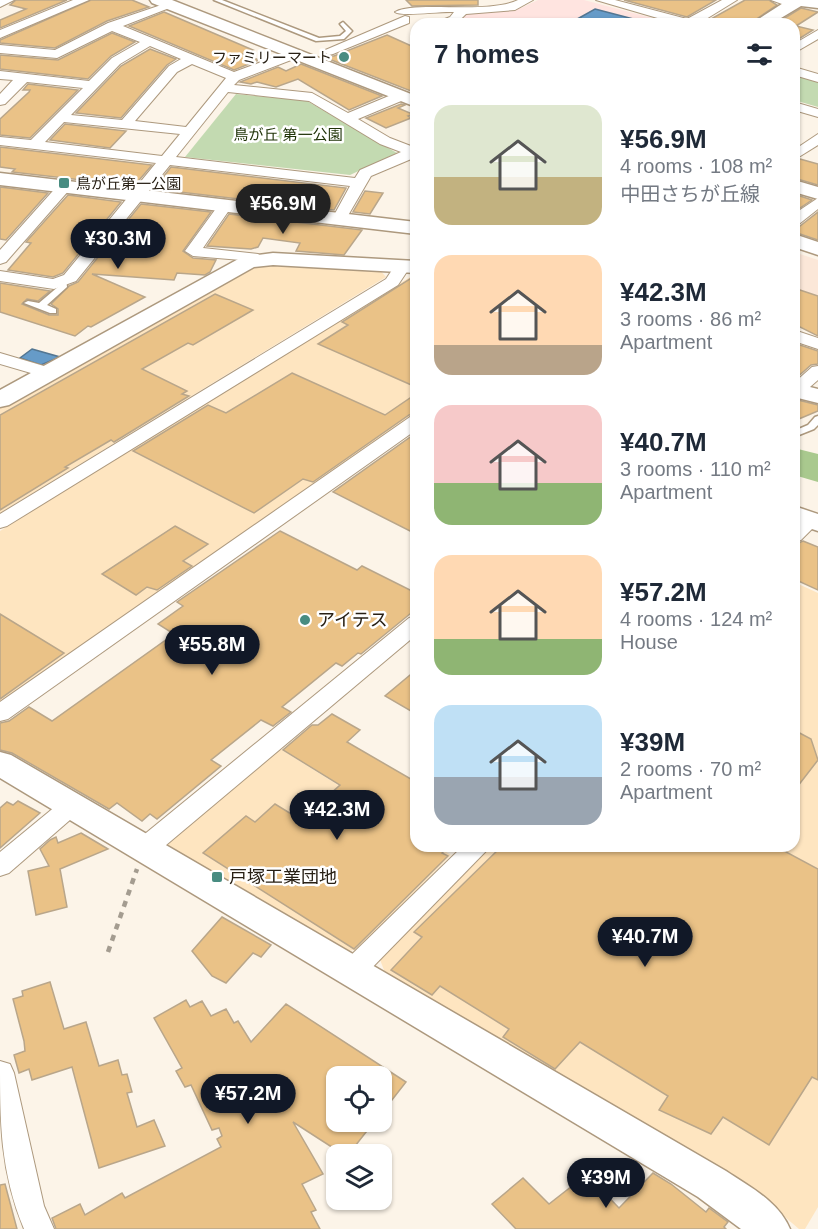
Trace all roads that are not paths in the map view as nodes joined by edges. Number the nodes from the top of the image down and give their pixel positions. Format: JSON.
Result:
{"nodes":[{"id":1,"x":8,"y":0,"type":"edge"},
{"id":2,"x":83,"y":0,"type":"edge"},
{"id":3,"x":217,"y":0,"type":"edge"},
{"id":4,"x":527,"y":0,"type":"edge"},
{"id":5,"x":602,"y":0,"type":"edge"},
{"id":6,"x":731,"y":0,"type":"edge"},
{"id":7,"x":65,"y":2,"type":"edge"},
{"id":8,"x":785,"y":2,"type":"edge"},
{"id":9,"x":0,"y":3,"type":"edge"},
{"id":10,"x":165,"y":3,"type":"edge"},
{"id":11,"x":818,"y":3,"type":"edge"},
{"id":12,"x":458,"y":6,"type":"edge"},
{"id":13,"x":399,"y":12,"type":"junction"},
{"id":14,"x":669,"y":18,"type":"edge"},
{"id":15,"x":701,"y":18,"type":"edge"},
{"id":16,"x":766,"y":18,"type":"edge"},
{"id":17,"x":410,"y":23,"type":"edge"},
{"id":18,"x":344,"y":24,"type":"dead end"},
{"id":19,"x":112,"y":26,"type":"junction"},
{"id":20,"x":0,"y":34,"type":"edge"},
{"id":21,"x":818,"y":34,"type":"edge"},
{"id":22,"x":149,"y":42,"type":"junction"},
{"id":23,"x":800,"y":45,"type":"edge"},
{"id":24,"x":0,"y":49,"type":"edge"},
{"id":25,"x":329,"y":51,"type":"dead end"},
{"id":26,"x":295,"y":54,"type":"junction"},
{"id":27,"x":191,"y":59,"type":"junction"},
{"id":28,"x":800,"y":73,"type":"edge"},
{"id":29,"x":0,"y":75,"type":"edge"},
{"id":30,"x":23,"y":78,"type":"junction"},
{"id":31,"x":818,"y":78,"type":"edge"},
{"id":32,"x":230,"y":83,"type":"junction"},
{"id":33,"x":93,"y":85,"type":"junction"},
{"id":34,"x":408,"y":99,"type":"edge"},
{"id":35,"x":0,"y":101,"type":"edge"},
{"id":36,"x":800,"y":108,"type":"edge"},
{"id":37,"x":818,"y":113,"type":"edge"},
{"id":38,"x":61,"y":118,"type":"junction"},
{"id":39,"x":348,"y":118,"type":"junction"},
{"id":40,"x":126,"y":124,"type":"junction"},
{"id":41,"x":190,"y":131,"type":"junction"},
{"id":42,"x":818,"y":138,"type":"edge"},
{"id":43,"x":0,"y":141,"type":"edge"},
{"id":44,"x":34,"y":145,"type":"junction"},
{"id":45,"x":410,"y":151,"type":"edge"},
{"id":46,"x":800,"y":152,"type":"edge"},
{"id":47,"x":410,"y":155,"type":"edge"},
{"id":48,"x":165,"y":161,"type":"junction"},
{"id":49,"x":0,"y":179,"type":"edge"},
{"id":50,"x":360,"y":183,"type":"junction"},
{"id":51,"x":65,"y":186,"type":"junction"},
{"id":52,"x":800,"y":188,"type":"edge"},
{"id":53,"x":818,"y":194,"type":"edge"},
{"id":54,"x":138,"y":195,"type":"junction"},
{"id":55,"x":818,"y":202,"type":"edge"},
{"id":56,"x":225,"y":206,"type":"junction"},
{"id":57,"x":800,"y":216,"type":"edge"},
{"id":58,"x":339,"y":219,"type":"junction"},
{"id":59,"x":410,"y":227,"type":"edge"},
{"id":60,"x":800,"y":242,"type":"edge"},
{"id":61,"x":818,"y":249,"type":"edge"},
{"id":62,"x":258,"y":259,"type":"junction"},
{"id":63,"x":0,"y":260,"type":"edge"},
{"id":64,"x":409,"y":267,"type":"edge"},
{"id":65,"x":0,"y":276,"type":"edge"},
{"id":66,"x":63,"y":281,"type":"junction"},
{"id":67,"x":28,"y":303,"type":"dead end"},
{"id":68,"x":40,"y":306,"type":"junction"},
{"id":69,"x":53,"y":311,"type":"dead end"},
{"id":70,"x":800,"y":337,"type":"edge"},
{"id":71,"x":818,"y":344,"type":"edge"},
{"id":72,"x":0,"y":358,"type":"edge"},
{"id":73,"x":818,"y":371,"type":"edge"},
{"id":74,"x":48,"y":373,"type":"junction"},
{"id":75,"x":802,"y":392,"type":"edge"},
{"id":76,"x":0,"y":399,"type":"edge"},
{"id":77,"x":818,"y":419,"type":"edge"},
{"id":78,"x":410,"y":425,"type":"edge"},
{"id":79,"x":800,"y":432,"type":"edge"},
{"id":80,"x":0,"y":522,"type":"edge"},
{"id":81,"x":410,"y":628,"type":"edge"},
{"id":82,"x":0,"y":713,"type":"edge"},
{"id":83,"x":0,"y":763,"type":"edge"},
{"id":84,"x":70,"y":807,"type":"junction"},
{"id":85,"x":473,"y":852,"type":"edge"},
{"id":86,"x":139,"y":862,"type":"junction"},
{"id":87,"x":0,"y":866,"type":"edge"},
{"id":88,"x":353,"y":970,"type":"junction"},
{"id":89,"x":0,"y":1073,"type":"edge"},
{"id":90,"x":8,"y":1150,"type":"edge"},
{"id":91,"x":39,"y":1229,"type":"edge"},
{"id":92,"x":770,"y":1229,"type":"edge"}],
"edges":[{"from":1,"to":9,"type":"street"},
{"from":2,"to":7,"type":"street"},
{"from":3,"to":18,"type":"lane"},
{"from":4,"to":12,"type":"street"},
{"from":5,"to":14,"type":"street"},
{"from":6,"to":15,"type":"street"},
{"from":7,"to":20,"type":"street"},
{"from":8,"to":11,"type":"street"},
{"from":8,"to":16,"type":"street"},
{"from":10,"to":19,"type":"street"},
{"from":10,"to":26,"type":"street"},
{"from":12,"to":13,"type":"street"},
{"from":13,"to":17,"type":"street"},
{"from":13,"to":25,"type":"street"},
{"from":19,"to":22,"type":"street"},
{"from":19,"to":24,"type":"street"},
{"from":21,"to":23,"type":"street"},
{"from":22,"to":27,"type":"street"},
{"from":22,"to":33,"type":"street"},
{"from":26,"to":32,"type":"street"},
{"from":26,"to":34,"type":"street"},
{"from":27,"to":32,"type":"street"},
{"from":27,"to":40,"type":"street"},
{"from":28,"to":31,"type":"street"},
{"from":29,"to":30,"type":"street"},
{"from":30,"to":33,"type":"street"},
{"from":30,"to":35,"type":"street"},
{"from":32,"to":39,"type":"street"},
{"from":32,"to":41,"type":"street"},
{"from":33,"to":38,"type":"street"},
{"from":34,"to":39,"type":"street"},
{"from":36,"to":37,"type":"street"},
{"from":38,"to":40,"type":"street"},
{"from":38,"to":44,"type":"street"},
{"from":39,"to":45,"type":"street"},
{"from":40,"to":41,"type":"street"},
{"from":41,"to":48,"type":"street"},
{"from":42,"to":46,"type":"street"},
{"from":43,"to":44,"type":"street"},
{"from":44,"to":48,"type":"street"},
{"from":47,"to":50,"type":"street"},
{"from":48,"to":50,"type":"street"},
{"from":48,"to":54,"type":"street"},
{"from":49,"to":51,"type":"street"},
{"from":50,"to":58,"type":"street"},
{"from":51,"to":54,"type":"street"},
{"from":51,"to":63,"type":"street"},
{"from":52,"to":53,"type":"street"},
{"from":54,"to":56,"type":"street"},
{"from":54,"to":66,"type":"street"},
{"from":55,"to":57,"type":"street"},
{"from":56,"to":58,"type":"street"},
{"from":56,"to":62,"type":"street"},
{"from":58,"to":59,"type":"street"},
{"from":60,"to":61,"type":"street"},
{"from":62,"to":64,"type":"street"},
{"from":62,"to":74,"type":"street"},
{"from":64,"to":80,"type":"street"},
{"from":65,"to":66,"type":"street"},
{"from":66,"to":68,"type":"lane"},
{"from":67,"to":68,"type":"lane"},
{"from":68,"to":69,"type":"lane"},
{"from":70,"to":71,"type":"street"},
{"from":72,"to":74,"type":"street"},
{"from":73,"to":75,"type":"street"},
{"from":74,"to":76,"type":"street"},
{"from":77,"to":79,"type":"lane"},
{"from":78,"to":82,"type":"street"},
{"from":81,"to":86,"type":"street"},
{"from":83,"to":84,"type":"street"},
{"from":84,"to":86,"type":"street"},
{"from":84,"to":87,"type":"street"},
{"from":85,"to":88,"type":"street"},
{"from":86,"to":88,"type":"street"},
{"from":88,"to":92,"type":"street"},
{"from":89,"to":90,"type":"street"},
{"from":90,"to":91,"type":"street"}]}
